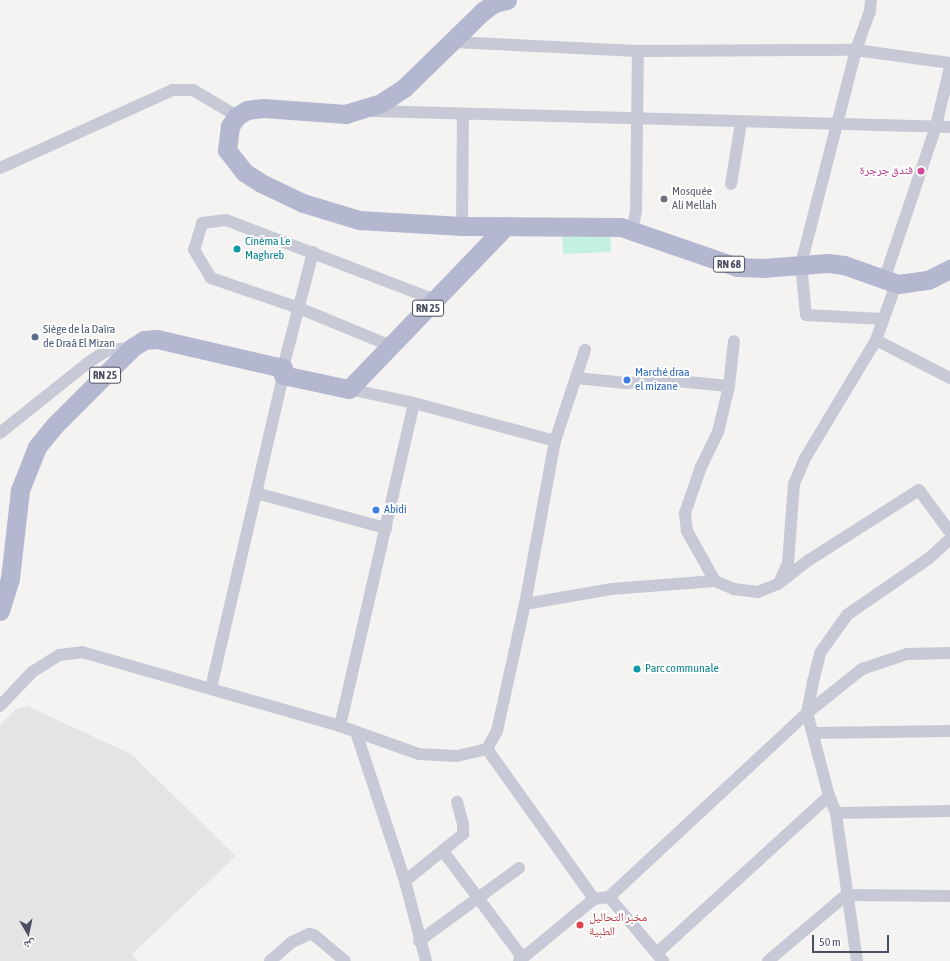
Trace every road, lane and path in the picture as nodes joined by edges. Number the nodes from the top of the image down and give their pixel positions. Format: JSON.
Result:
{"nodes":[{"id":1,"x":507,"y":0,"type":"edge"},
{"id":2,"x":871,"y":0,"type":"edge"},
{"id":3,"x":453,"y":42,"type":"junction"},
{"id":4,"x":856,"y":50,"type":"junction"},
{"id":5,"x":638,"y":51,"type":"junction"},
{"id":6,"x":950,"y":63,"type":"edge"},
{"id":7,"x":950,"y":67,"type":"edge"},
{"id":8,"x":363,"y":110,"type":"junction"},
{"id":9,"x":462,"y":115,"type":"junction"},
{"id":10,"x":237,"y":116,"type":"junction"},
{"id":11,"x":635,"y":119,"type":"junction"},
{"id":12,"x":740,"y":122,"type":"junction"},
{"id":13,"x":839,"y":123,"type":"junction"},
{"id":14,"x":936,"y":126,"type":"junction"},
{"id":15,"x":950,"y":127,"type":"edge"},
{"id":16,"x":0,"y":168,"type":"edge"},
{"id":17,"x":731,"y":184,"type":"dead end"},
{"id":18,"x":462,"y":226,"type":"junction"},
{"id":19,"x":506,"y":226,"type":"junction"},
{"id":20,"x":632,"y":230,"type":"junction"},
{"id":21,"x":313,"y":252,"type":"junction"},
{"id":22,"x":801,"y":264,"type":"junction"},
{"id":23,"x":950,"y":269,"type":"edge"},
{"id":24,"x":890,"y":282,"type":"junction"},
{"id":25,"x":436,"y":300,"type":"junction"},
{"id":26,"x":299,"y":308,"type":"junction"},
{"id":27,"x":883,"y":319,"type":"junction"},
{"id":28,"x":876,"y":340,"type":"junction"},
{"id":29,"x":734,"y":341,"type":"dead end"},
{"id":30,"x":391,"y":346,"type":"junction"},
{"id":31,"x":133,"y":347,"type":"junction"},
{"id":32,"x":585,"y":350,"type":"dead end"},
{"id":33,"x":283,"y":372,"type":"junction"},
{"id":34,"x":576,"y":378,"type":"junction"},
{"id":35,"x":950,"y":378,"type":"edge"},
{"id":36,"x":729,"y":386,"type":"junction"},
{"id":37,"x":349,"y":389,"type":"junction"},
{"id":38,"x":414,"y":403,"type":"junction"},
{"id":39,"x":0,"y":433,"type":"edge"},
{"id":40,"x":555,"y":441,"type":"junction"},
{"id":41,"x":256,"y":493,"type":"junction"},
{"id":42,"x":386,"y":528,"type":"junction"},
{"id":43,"x":950,"y":532,"type":"edge"},
{"id":44,"x":950,"y":539,"type":"edge"},
{"id":45,"x":715,"y":581,"type":"junction"},
{"id":46,"x":778,"y":584,"type":"junction"},
{"id":47,"x":525,"y":604,"type":"junction"},
{"id":48,"x":0,"y":611,"type":"edge"},
{"id":49,"x":950,"y":653,"type":"edge"},
{"id":50,"x":211,"y":688,"type":"junction"},
{"id":51,"x":0,"y":706,"type":"edge"},
{"id":52,"x":807,"y":713,"type":"junction"},
{"id":53,"x":340,"y":726,"type":"junction"},
{"id":54,"x":950,"y":731,"type":"edge"},
{"id":55,"x":356,"y":732,"type":"junction"},
{"id":56,"x":812,"y":733,"type":"junction"},
{"id":57,"x":487,"y":749,"type":"junction"},
{"id":58,"x":829,"y":796,"type":"junction"},
{"id":59,"x":457,"y":802,"type":"dead end"},
{"id":60,"x":950,"y":811,"type":"edge"},
{"id":61,"x":836,"y":813,"type":"junction"},
{"id":62,"x":443,"y":851,"type":"junction"},
{"id":63,"x":519,"y":868,"type":"dead end"},
{"id":64,"x":405,"y":881,"type":"junction"},
{"id":65,"x":846,"y":895,"type":"junction"},
{"id":66,"x":950,"y":896,"type":"edge"},
{"id":67,"x":478,"y":897,"type":"junction"},
{"id":68,"x":609,"y":897,"type":"junction"},
{"id":69,"x":594,"y":898,"type":"junction"},
{"id":70,"x":419,"y":941,"type":"junction"},
{"id":71,"x":660,"y":957,"type":"edge"},
{"id":72,"x":521,"y":959,"type":"edge"},
{"id":73,"x":270,"y":961,"type":"edge"},
{"id":74,"x":345,"y":961,"type":"edge"},
{"id":75,"x":426,"y":961,"type":"edge"},
{"id":76,"x":768,"y":961,"type":"edge"},
{"id":77,"x":856,"y":961,"type":"edge"}],
"edges":[{"from":1,"to":3,"type":"main road"},
{"from":2,"to":4,"type":"street"},
{"from":3,"to":5,"type":"street"},
{"from":3,"to":8,"type":"main road"},
{"from":4,"to":5,"type":"street"},
{"from":4,"to":6,"type":"street"},
{"from":4,"to":13,"type":"street"},
{"from":5,"to":11,"type":"street"},
{"from":7,"to":14,"type":"street"},
{"from":8,"to":9,"type":"street"},
{"from":8,"to":10,"type":"main road"},
{"from":9,"to":11,"type":"street"},
{"from":9,"to":18,"type":"street"},
{"from":10,"to":16,"type":"street"},
{"from":10,"to":18,"type":"main road"},
{"from":11,"to":12,"type":"street"},
{"from":11,"to":20,"type":"street"},
{"from":12,"to":13,"type":"street"},
{"from":12,"to":17,"type":"street"},
{"from":13,"to":14,"type":"street"},
{"from":13,"to":22,"type":"street"},
{"from":14,"to":15,"type":"street"},
{"from":14,"to":24,"type":"street"},
{"from":18,"to":19,"type":"main road"},
{"from":19,"to":20,"type":"main road","number":"RN 68"},
{"from":19,"to":25,"type":"main road","number":"RN 25"},
{"from":20,"to":22,"type":"main road","number":"RN 68"},
{"from":21,"to":25,"type":"street"},
{"from":21,"to":26,"type":"street"},
{"from":21,"to":26,"type":"street"},
{"from":22,"to":24,"type":"main road","number":"RN 68"},
{"from":22,"to":27,"type":"street"},
{"from":23,"to":24,"type":"main road","number":"RN 68"},
{"from":24,"to":27,"type":"street"},
{"from":25,"to":30,"type":"main road","number":"RN 25"},
{"from":26,"to":30,"type":"street"},
{"from":26,"to":33,"type":"street"},
{"from":27,"to":28,"type":"street"},
{"from":28,"to":35,"type":"street"},
{"from":28,"to":46,"type":"street"},
{"from":29,"to":36,"type":"street"},
{"from":30,"to":37,"type":"main road","number":"RN 25"},
{"from":31,"to":33,"type":"main road","number":"RN 25"},
{"from":31,"to":39,"type":"street"},
{"from":31,"to":48,"type":"main road","number":"RN 25"},
{"from":32,"to":34,"type":"street"},
{"from":33,"to":37,"type":"main road","number":"RN 25"},
{"from":33,"to":41,"type":"street"},
{"from":34,"to":36,"type":"street"},
{"from":34,"to":40,"type":"street"},
{"from":36,"to":45,"type":"street"},
{"from":37,"to":38,"type":"street"},
{"from":38,"to":40,"type":"street"},
{"from":38,"to":42,"type":"street"},
{"from":40,"to":47,"type":"street"},
{"from":41,"to":42,"type":"street"},
{"from":41,"to":50,"type":"street"},
{"from":42,"to":53,"type":"street"},
{"from":43,"to":46,"type":"street"},
{"from":44,"to":52,"type":"street"},
{"from":45,"to":46,"type":"street"},
{"from":45,"to":47,"type":"street"},
{"from":47,"to":57,"type":"street"},
{"from":49,"to":52,"type":"street"},
{"from":50,"to":51,"type":"street"},
{"from":50,"to":53,"type":"street"},
{"from":52,"to":56,"type":"street"},
{"from":52,"to":68,"type":"street"},
{"from":53,"to":55,"type":"street"},
{"from":54,"to":56,"type":"street"},
{"from":55,"to":57,"type":"street"},
{"from":55,"to":64,"type":"street"},
{"from":56,"to":58,"type":"street"},
{"from":57,"to":69,"type":"street"},
{"from":58,"to":61,"type":"street"},
{"from":58,"to":71,"type":"street"},
{"from":59,"to":62,"type":"street"},
{"from":60,"to":61,"type":"street"},
{"from":61,"to":65,"type":"street"},
{"from":62,"to":64,"type":"street"},
{"from":62,"to":67,"type":"street"},
{"from":63,"to":67,"type":"street"},
{"from":64,"to":70,"type":"street"},
{"from":65,"to":66,"type":"street"},
{"from":65,"to":76,"type":"street"},
{"from":65,"to":77,"type":"street"},
{"from":67,"to":70,"type":"street"},
{"from":67,"to":72,"type":"street"},
{"from":68,"to":69,"type":"street"},
{"from":68,"to":71,"type":"street"},
{"from":69,"to":72,"type":"street"},
{"from":70,"to":75,"type":"street"},
{"from":73,"to":74,"type":"street"}]}
